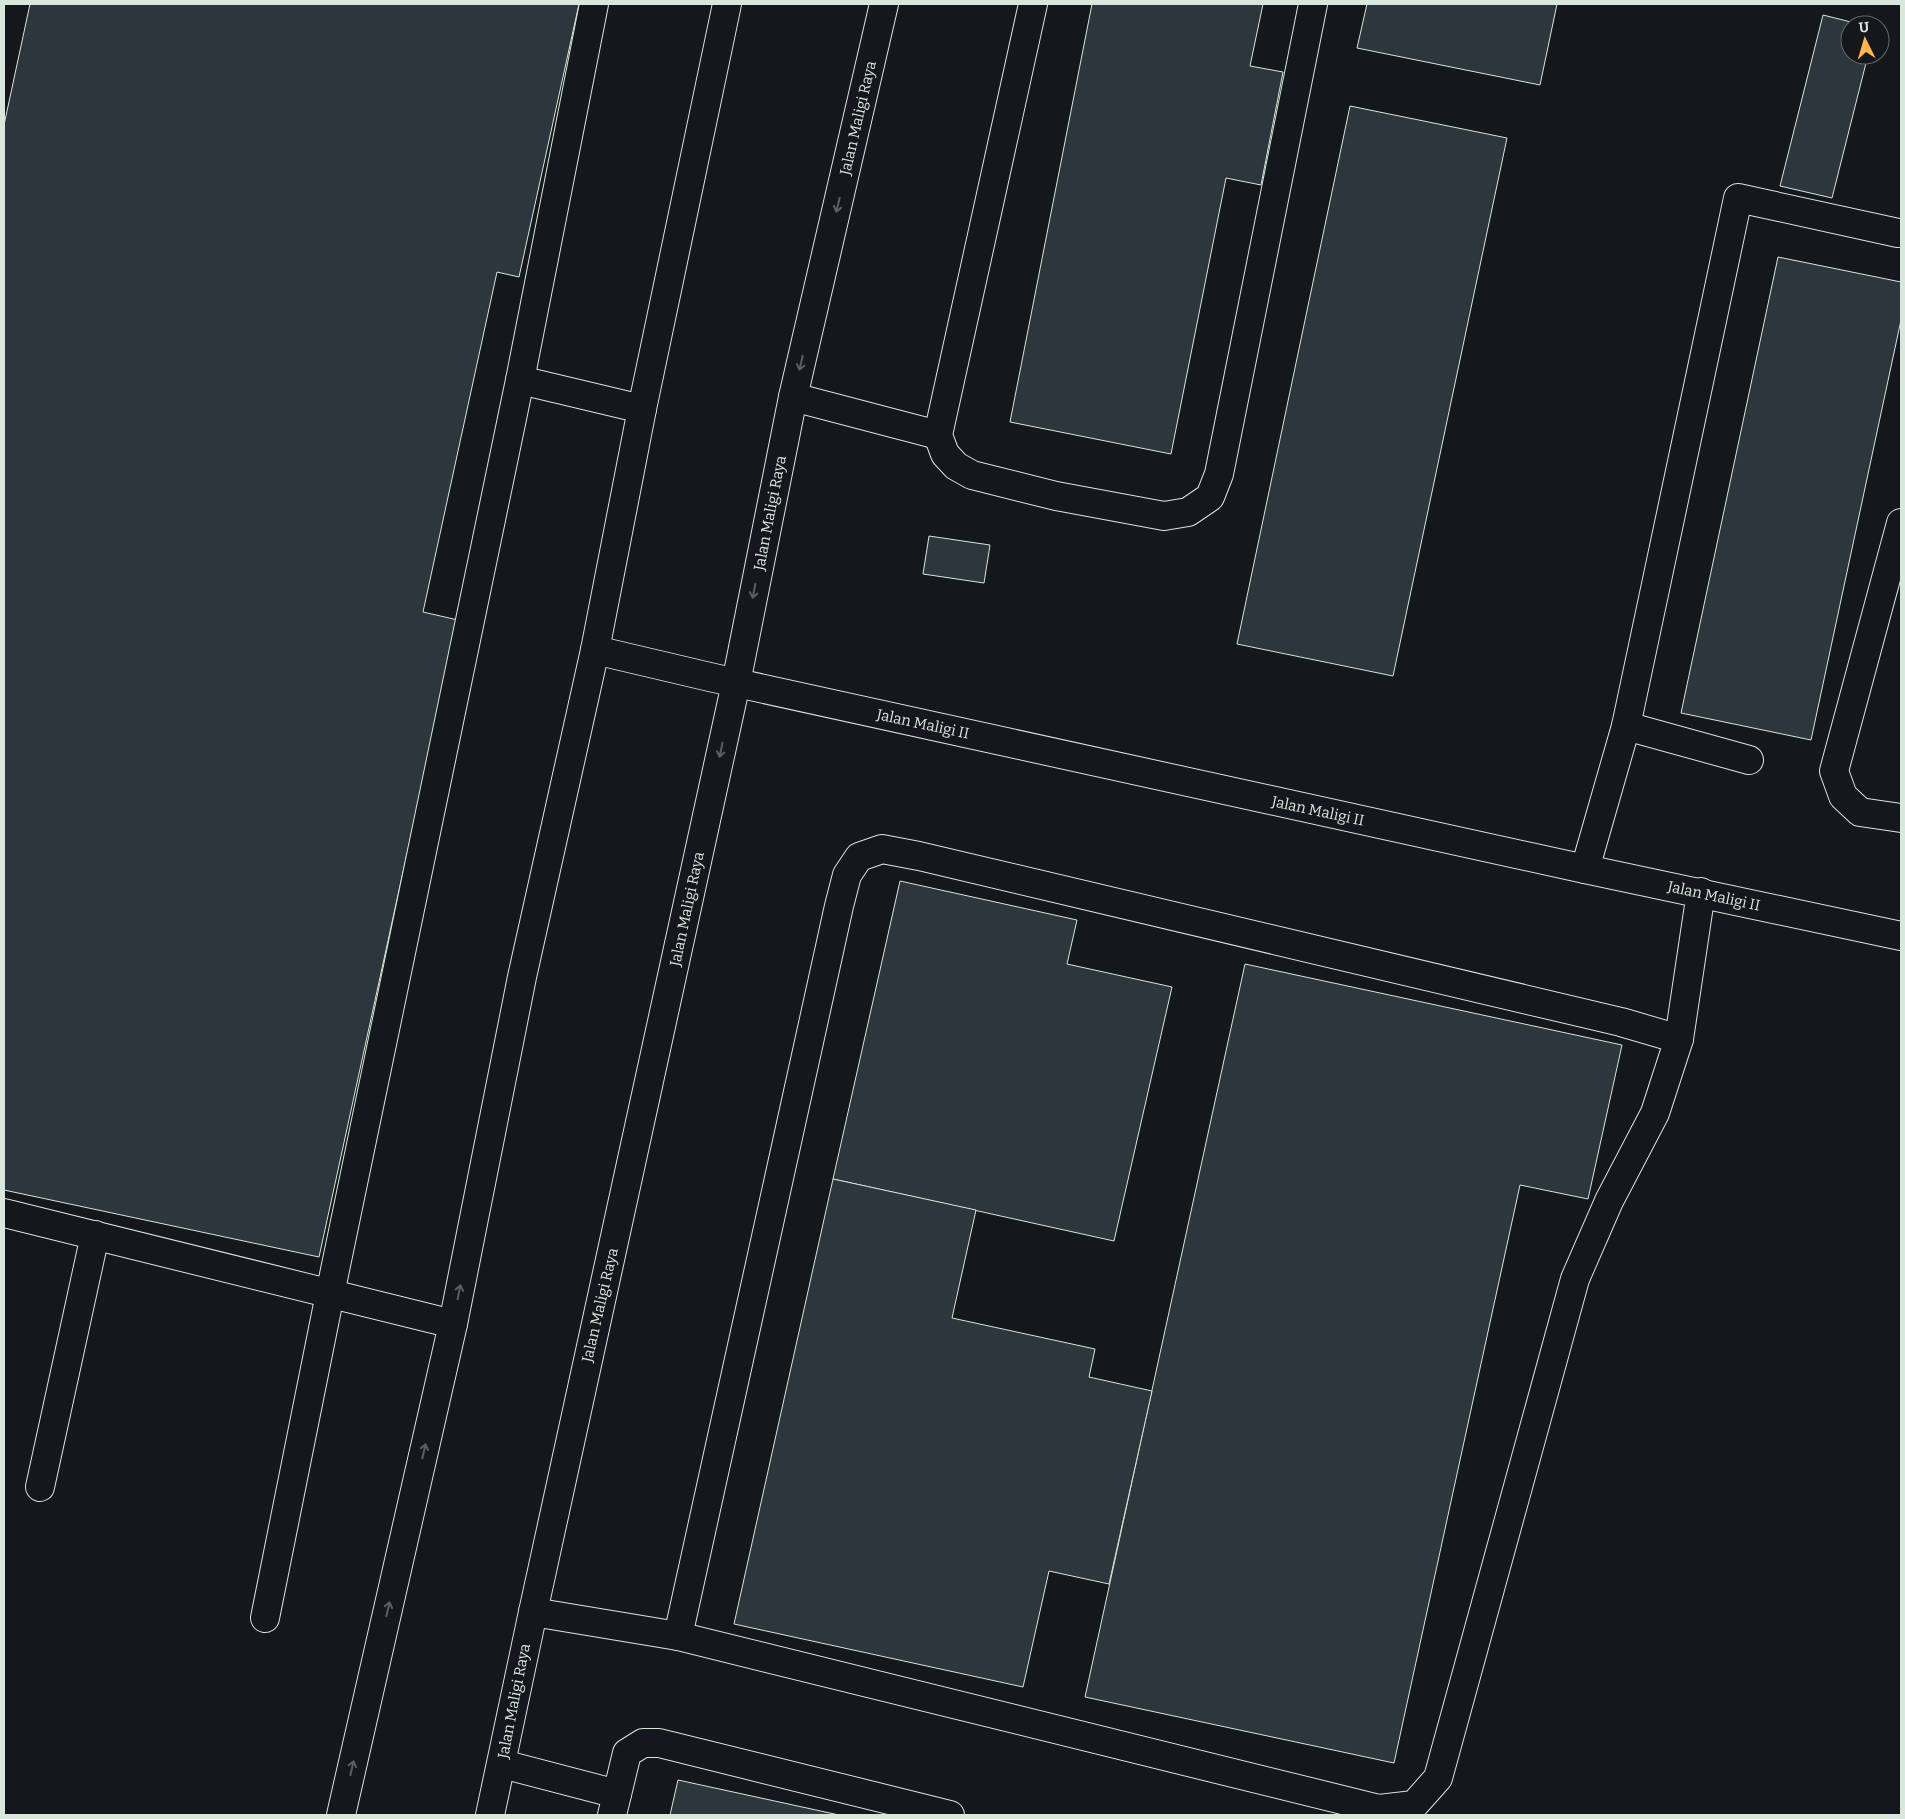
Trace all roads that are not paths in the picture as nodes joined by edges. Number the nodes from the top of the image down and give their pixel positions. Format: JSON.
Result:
{"nodes":[{"id":1,"x":594,"y":4,"type":"edge"},
{"id":2,"x":727,"y":4,"type":"edge"},
{"id":3,"x":884,"y":4,"type":"edge"},
{"id":4,"x":1033,"y":4,"type":"edge"},
{"id":5,"x":1313,"y":4,"type":"edge"},
{"id":6,"x":1898,"y":233,"type":"dead end"},
{"id":7,"x":520,"y":380,"type":"junction"},
{"id":8,"x":793,"y":397,"type":"junction"},
{"id":9,"x":642,"y":409,"type":"junction"},
{"id":10,"x":938,"y":435,"type":"junction"},
{"id":11,"x":1901,"y":523,"type":"edge"},
{"id":12,"x":595,"y":650,"type":"junction"},
{"id":13,"x":736,"y":683,"type":"junction"},
{"id":14,"x":1626,"y":726,"type":"junction"},
{"id":15,"x":1749,"y":760,"type":"dead end"},
{"id":16,"x":1901,"y":818,"type":"edge"},
{"id":17,"x":1585,"y":869,"type":"junction"},
{"id":18,"x":1701,"y":892,"type":"junction"},
{"id":19,"x":1901,"y":936,"type":"edge"},
{"id":20,"x":1679,"y":1039,"type":"junction"},
{"id":21,"x":4,"y":1213,"type":"edge"},
{"id":22,"x":95,"y":1235,"type":"junction"},
{"id":23,"x":330,"y":1294,"type":"junction"},
{"id":24,"x":453,"y":1324,"type":"junction"},
{"id":25,"x":40,"y":1487,"type":"dead end"},
{"id":26,"x":532,"y":1612,"type":"junction"},
{"id":27,"x":265,"y":1618,"type":"dead end"},
{"id":28,"x":678,"y":1636,"type":"junction"},
{"id":29,"x":502,"y":1764,"type":"junction"},
{"id":30,"x":615,"y":1805,"type":"edge"},
{"id":31,"x":341,"y":1815,"type":"edge"},
{"id":32,"x":490,"y":1815,"type":"edge"},
{"id":33,"x":950,"y":1815,"type":"edge"}],
"edges":[{"from":1,"to":7,"type":"street"},
{"from":2,"to":9,"type":"street"},
{"from":3,"to":8,"type":"street","name":"Jalan Maligi Raya","one_way":true},
{"from":4,"to":10,"type":"street"},
{"from":5,"to":10,"type":"street"},
{"from":6,"to":14,"type":"street"},
{"from":7,"to":9,"type":"street"},
{"from":7,"to":23,"type":"street"},
{"from":8,"to":10,"type":"street"},
{"from":8,"to":13,"type":"street","name":"Jalan Maligi Raya","one_way":true},
{"from":9,"to":12,"type":"street"},
{"from":11,"to":16,"type":"street"},
{"from":12,"to":13,"type":"street","name":"Jalan Maligi II"},
{"from":24,"to":12,"type":"street","one_way":true},
{"from":13,"to":17,"type":"street","name":"Jalan Maligi II"},
{"from":13,"to":26,"type":"street","name":"Jalan Maligi Raya","one_way":true},
{"from":14,"to":15,"type":"street"},
{"from":14,"to":17,"type":"street"},
{"from":17,"to":18,"type":"street","name":"Jalan Maligi II"},
{"from":18,"to":19,"type":"street","name":"Jalan Maligi II"},
{"from":18,"to":20,"type":"street"},
{"from":20,"to":28,"type":"street"},
{"from":20,"to":28,"type":"street"},
{"from":21,"to":22,"type":"street"},
{"from":22,"to":23,"type":"street"},
{"from":22,"to":25,"type":"street"},
{"from":23,"to":24,"type":"street"},
{"from":23,"to":27,"type":"street"},
{"from":31,"to":24,"type":"street","one_way":true},
{"from":26,"to":28,"type":"street"},
{"from":26,"to":29,"type":"street","name":"Jalan Maligi Raya"},
{"from":29,"to":30,"type":"street"},
{"from":29,"to":32,"type":"street","name":"Jalan Maligi Raya"},
{"from":30,"to":33,"type":"street"}]}
